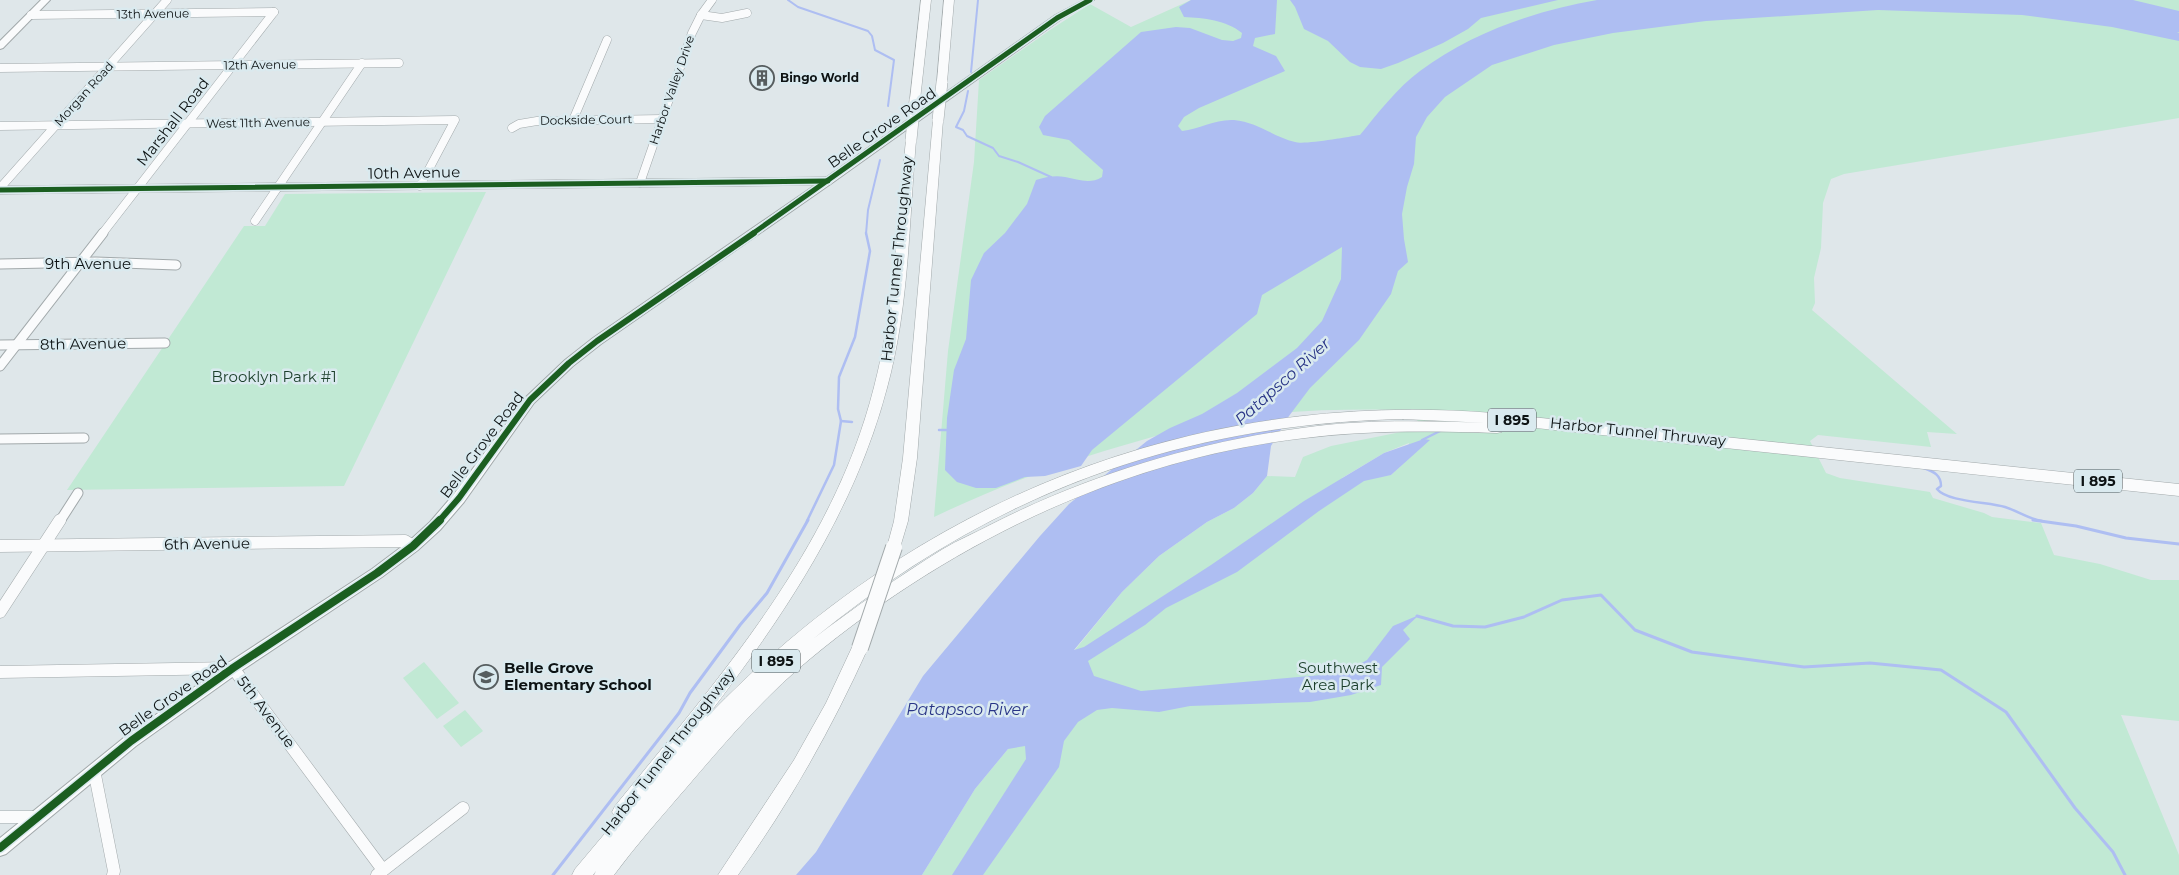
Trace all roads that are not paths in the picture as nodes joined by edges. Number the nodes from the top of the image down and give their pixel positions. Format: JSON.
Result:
{"nodes":[{"id":1,"x":35,"y":0,"type":"edge"},
{"id":2,"x":46,"y":0,"type":"edge"},
{"id":3,"x":167,"y":0,"type":"edge"},
{"id":4,"x":712,"y":0,"type":"edge"},
{"id":5,"x":926,"y":0,"type":"edge"},
{"id":6,"x":948,"y":0,"type":"edge"},
{"id":7,"x":1090,"y":0,"type":"edge"},
{"id":8,"x":274,"y":12,"type":"joint"},
{"id":9,"x":747,"y":13,"type":"dead end"},
{"id":10,"x":155,"y":14,"type":"junction"},
{"id":11,"x":31,"y":15,"type":"junction"},
{"id":12,"x":701,"y":15,"type":"junction"},
{"id":13,"x":0,"y":34,"type":"edge"},
{"id":14,"x":607,"y":40,"type":"dead end"},
{"id":15,"x":0,"y":46,"type":"edge"},
{"id":16,"x":362,"y":63,"type":"junction"},
{"id":17,"x":400,"y":63,"type":"dead end"},
{"id":18,"x":233,"y":65,"type":"junction"},
{"id":19,"x":108,"y":66,"type":"junction"},
{"id":20,"x":0,"y":68,"type":"edge"},
{"id":21,"x":942,"y":82,"type":"joint"},
{"id":22,"x":662,"y":119,"type":"junction"},
{"id":23,"x":573,"y":120,"type":"junction"},
{"id":24,"x":938,"y":120,"type":"joint"},
{"id":25,"x":322,"y":122,"type":"junction"},
{"id":26,"x":188,"y":124,"type":"junction"},
{"id":27,"x":56,"y":125,"type":"junction"},
{"id":28,"x":0,"y":126,"type":"edge"},
{"id":29,"x":512,"y":128,"type":"dead end"},
{"id":30,"x":828,"y":181,"type":"junction"},
{"id":31,"x":640,"y":183,"type":"junction"},
{"id":32,"x":420,"y":186,"type":"junction"},
{"id":33,"x":278,"y":187,"type":"junction"},
{"id":34,"x":0,"y":189,"type":"edge"},
{"id":35,"x":138,"y":189,"type":"junction"},
{"id":36,"x":255,"y":221,"type":"dead end"},
{"id":37,"x":80,"y":263,"type":"junction"},
{"id":38,"x":0,"y":264,"type":"edge"},
{"id":39,"x":176,"y":265,"type":"dead end"},
{"id":40,"x":165,"y":343,"type":"dead end"},
{"id":41,"x":0,"y":345,"type":"edge"},
{"id":42,"x":16,"y":345,"type":"junction"},
{"id":43,"x":0,"y":366,"type":"edge"},
{"id":44,"x":84,"y":438,"type":"dead end"},
{"id":45,"x":0,"y":439,"type":"edge"},
{"id":46,"x":2020,"y":478,"type":"junction"},
{"id":47,"x":2179,"y":490,"type":"edge"},
{"id":48,"x":78,"y":493,"type":"dead end"},
{"id":49,"x":2179,"y":500,"type":"edge"},
{"id":50,"x":1021,"y":507,"type":"junction"},
{"id":51,"x":0,"y":546,"type":"edge"},
{"id":52,"x":43,"y":546,"type":"junction"},
{"id":53,"x":413,"y":546,"type":"junction"},
{"id":54,"x":0,"y":612,"type":"edge"},
{"id":55,"x":233,"y":668,"type":"junction"},
{"id":56,"x":0,"y":672,"type":"edge"},
{"id":57,"x":94,"y":770,"type":"junction"},
{"id":58,"x":463,"y":808,"type":"dead end"},
{"id":59,"x":38,"y":817,"type":"junction"},
{"id":60,"x":0,"y":818,"type":"edge"},
{"id":61,"x":0,"y":848,"type":"edge"},
{"id":62,"x":380,"y":873,"type":"edge"},
{"id":63,"x":113,"y":875,"type":"edge"},
{"id":64,"x":572,"y":875,"type":"edge"},
{"id":65,"x":581,"y":875,"type":"edge"},
{"id":66,"x":603,"y":875,"type":"edge"},
{"id":67,"x":727,"y":875,"type":"edge"}],
"edges":[{"from":1,"to":13,"type":"main road"},
{"from":2,"to":11,"type":"main road"},
{"from":3,"to":10,"type":"street","name":"Morgan Road"},
{"from":4,"to":12,"type":"street","name":"Harbor Valley Drive"},
{"from":5,"to":64,"type":"highway","name":"Harbor Tunnel Throughway","bridge":true},
{"from":6,"to":21,"type":"highway","name":"Harbor Tunnel Throughway"},
{"from":7,"to":30,"type":"main road","name":"Belle Grove Road"},
{"from":8,"to":10,"type":"street","name":"13th Avenue"},
{"from":8,"to":18,"type":"street","name":"Marshall Road"},
{"from":9,"to":12,"type":"street"},
{"from":10,"to":11,"type":"street","name":"13th Avenue"},
{"from":10,"to":19,"type":"street","name":"Morgan Road"},
{"from":11,"to":15,"type":"main road"},
{"from":12,"to":22,"type":"street","name":"Harbor Valley Drive"},
{"from":14,"to":23,"type":"street"},
{"from":16,"to":17,"type":"street","name":"12th Avenue"},
{"from":16,"to":18,"type":"street","name":"12th Avenue"},
{"from":16,"to":25,"type":"street"},
{"from":18,"to":19,"type":"street","name":"12th Avenue"},
{"from":18,"to":26,"type":"street","name":"Marshall Road"},
{"from":19,"to":20,"type":"street","name":"12th Avenue"},
{"from":19,"to":27,"type":"street","name":"Morgan Road"},
{"from":21,"to":24,"type":"highway","name":"Harbor Tunnel Throughway","bridge":true},
{"from":22,"to":23,"type":"street","name":"Dockside Court"},
{"from":22,"to":31,"type":"street","name":"Harbor Valley Drive"},
{"from":23,"to":29,"type":"street","name":"Dockside Court"},
{"from":24,"to":67,"type":"highway","name":"Harbor Tunnel Throughway","bridge":true},
{"from":25,"to":26,"type":"street","name":"West 11th Avenue"},
{"from":25,"to":32,"type":"street","name":"West 11th Avenue"},
{"from":25,"to":33,"type":"street"},
{"from":26,"to":27,"type":"street","name":"West 11th Avenue"},
{"from":26,"to":35,"type":"street","name":"Marshall Road"},
{"from":27,"to":28,"type":"street","name":"West 11th Avenue"},
{"from":27,"to":34,"type":"street","name":"Morgan Road"},
{"from":30,"to":31,"type":"street","name":"10th Avenue"},
{"from":30,"to":53,"type":"main road","name":"Belle Grove Road"},
{"from":31,"to":32,"type":"street","name":"10th Avenue"},
{"from":32,"to":33,"type":"street","name":"10th Avenue"},
{"from":33,"to":35,"type":"street","name":"10th Avenue"},
{"from":33,"to":36,"type":"street"},
{"from":34,"to":35,"type":"street","name":"10th Avenue"},
{"from":35,"to":37,"type":"street","name":"Marshall Road"},
{"from":37,"to":38,"type":"street","name":"9th Avenue"},
{"from":37,"to":39,"type":"street","name":"9th Avenue"},
{"from":37,"to":42,"type":"street","name":"Marshall Road"},
{"from":40,"to":42,"type":"street","name":"8th Avenue"},
{"from":41,"to":42,"type":"street","name":"8th Avenue"},
{"from":42,"to":43,"type":"street","name":"Marshall Road"},
{"from":44,"to":45,"type":"street"},
{"from":46,"to":47,"type":"highway","name":"Harbor Tunnel Thruway","number":"I 895"},
{"from":46,"to":49,"type":"highway","name":"Harbor Tunnel Thruway","number":"I 895"},
{"from":46,"to":50,"type":"highway","name":"Harbor Tunnel Thruway","number":"I 895"},
{"from":48,"to":52,"type":"street"},
{"from":50,"to":65,"type":"highway","name":"Harbor Tunnel Throughway","number":"I 895"},
{"from":50,"to":66,"type":"highway","name":"Harbor Tunnel Throughway","number":"I 895"},
{"from":51,"to":52,"type":"street","name":"6th Avenue"},
{"from":52,"to":53,"type":"street","name":"6th Avenue"},
{"from":52,"to":54,"type":"street"},
{"from":53,"to":55,"type":"main road","name":"Belle Grove Road"},
{"from":55,"to":56,"type":"street","name":"5th Avenue"},
{"from":55,"to":57,"type":"main road","name":"Belle Grove Road"},
{"from":55,"to":62,"type":"street","name":"5th Avenue"},
{"from":57,"to":59,"type":"main road","name":"Belle Grove Road"},
{"from":57,"to":63,"type":"street"},
{"from":58,"to":62,"type":"street"},
{"from":59,"to":60,"type":"street"},
{"from":59,"to":61,"type":"main road","name":"Belle Grove Road"}]}
